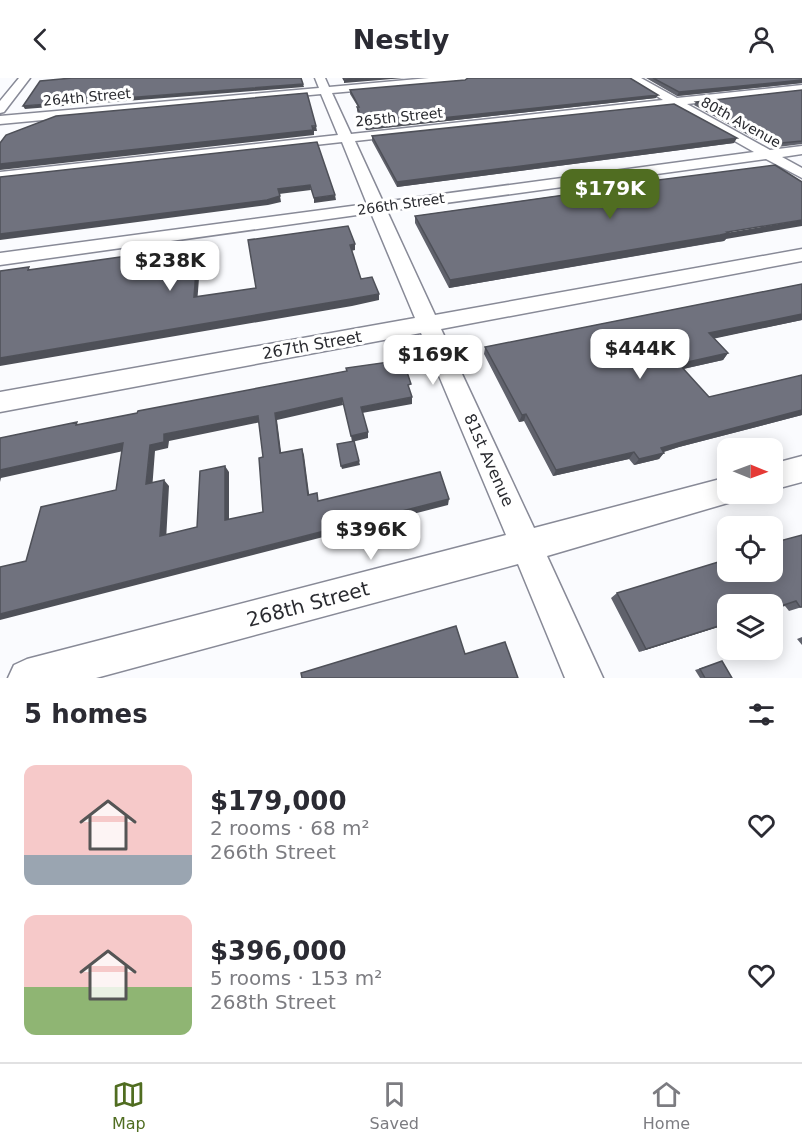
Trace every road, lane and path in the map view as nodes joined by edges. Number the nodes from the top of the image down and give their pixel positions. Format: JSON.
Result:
{"nodes":[{"id":1,"x":12,"y":78,"type":"edge"},
{"id":2,"x":17,"y":78,"type":"edge"},
{"id":3,"x":25,"y":78,"type":"edge"},
{"id":4,"x":464,"y":78,"type":"edge"},
{"id":5,"x":633,"y":78,"type":"edge"},
{"id":6,"x":323,"y":84,"type":"edge"},
{"id":7,"x":802,"y":88,"type":"edge"},
{"id":8,"x":676,"y":102,"type":"junction"},
{"id":9,"x":0,"y":109,"type":"edge"},
{"id":10,"x":0,"y":120,"type":"edge"},
{"id":11,"x":347,"y":138,"type":"junction"},
{"id":12,"x":802,"y":150,"type":"edge"},
{"id":13,"x":768,"y":154,"type":"junction"},
{"id":14,"x":802,"y":174,"type":"edge"},
{"id":15,"x":0,"y":176,"type":"edge"},
{"id":16,"x":377,"y":208,"type":"junction"},
{"id":17,"x":802,"y":255,"type":"edge"},
{"id":18,"x":0,"y":259,"type":"edge"},
{"id":19,"x":428,"y":324,"type":"junction"},
{"id":20,"x":0,"y":402,"type":"edge"},
{"id":21,"x":802,"y":469,"type":"edge"},
{"id":22,"x":783,"y":474,"type":"edge"},
{"id":23,"x":717,"y":493,"type":"edge"},
{"id":24,"x":526,"y":546,"type":"junction"},
{"id":25,"x":27,"y":678,"type":"edge"},
{"id":26,"x":584,"y":678,"type":"edge"}],
"edges":[{"from":1,"to":2,"type":"street"},
{"from":3,"to":9,"type":"street"},
{"from":4,"to":6,"type":"street","name":"264th Street"},
{"from":5,"to":8,"type":"street","name":"80th Avenue"},
{"from":6,"to":10,"type":"street","name":"264th Street"},
{"from":6,"to":11,"type":"street","name":"81st Avenue"},
{"from":7,"to":8,"type":"street","name":"265th Street"},
{"from":8,"to":11,"type":"street","name":"265th Street"},
{"from":8,"to":13,"type":"street","name":"80th Avenue"},
{"from":11,"to":15,"type":"street","name":"265th Street"},
{"from":11,"to":16,"type":"street","name":"81st Avenue"},
{"from":12,"to":13,"type":"street","name":"266th Street"},
{"from":13,"to":14,"type":"street","name":"80th Avenue"},
{"from":13,"to":16,"type":"street","name":"266th Street"},
{"from":16,"to":18,"type":"street","name":"266th Street"},
{"from":16,"to":19,"type":"street","name":"81st Avenue"},
{"from":17,"to":19,"type":"street","name":"267th Street"},
{"from":19,"to":20,"type":"street","name":"267th Street"},
{"from":19,"to":24,"type":"street","name":"81st Avenue"},
{"from":21,"to":22,"type":"street"},
{"from":23,"to":24,"type":"street","name":"268th Street"},
{"from":24,"to":25,"type":"street","name":"268th Street"},
{"from":24,"to":26,"type":"street","name":"81st Avenue"}]}
